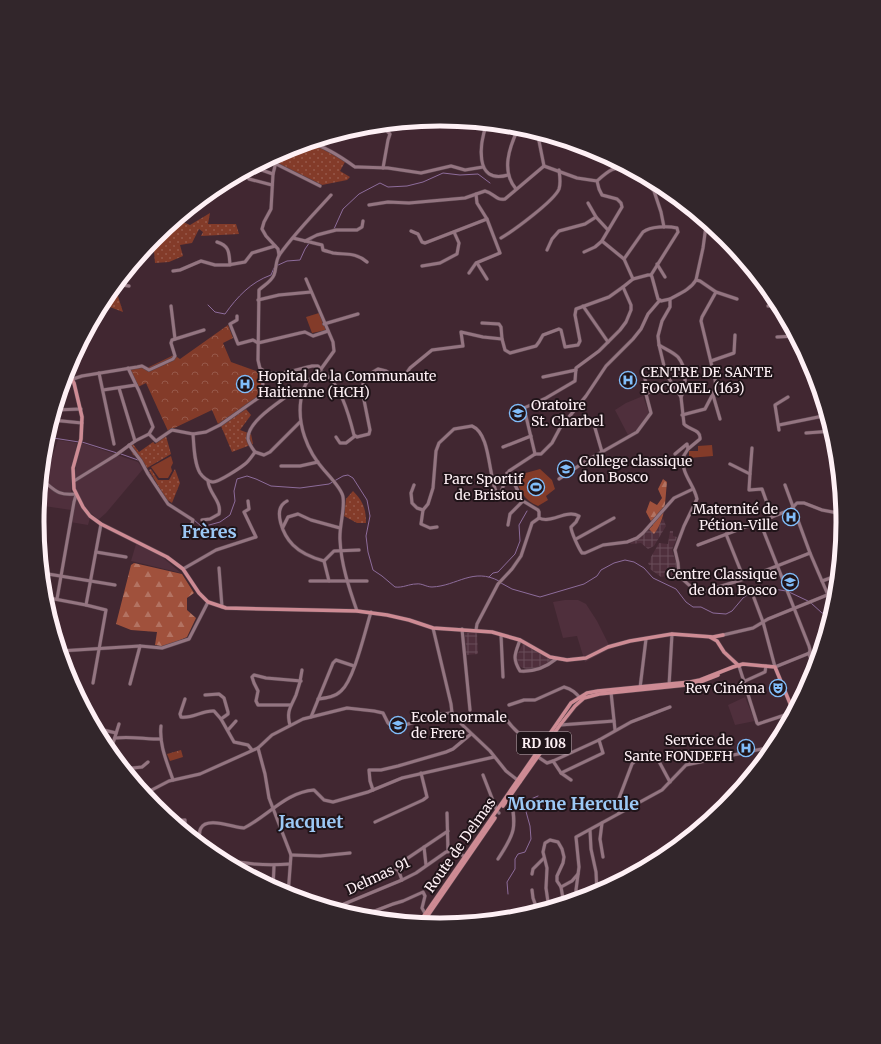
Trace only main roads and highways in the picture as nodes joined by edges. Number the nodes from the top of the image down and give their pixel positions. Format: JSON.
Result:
{"nodes":[{"id":1,"x":71,"y":377,"type":"edge"},
{"id":2,"x":708,"y":637,"type":"junction"},
{"id":3,"x":718,"y":643,"type":"junction"},
{"id":4,"x":737,"y":666,"type":"junction"},
{"id":5,"x":640,"y":688,"type":"junction"},
{"id":6,"x":580,"y":699,"type":"junction"},
{"id":7,"x":791,"y":706,"type":"edge"},
{"id":8,"x":540,"y":750,"type":"junction"},
{"id":9,"x":519,"y":781,"type":"junction"},
{"id":10,"x":498,"y":812,"type":"junction"},
{"id":11,"x":424,"y":918,"type":"edge"}],
"edges":[{"from":1,"to":2,"type":"main road"},
{"from":2,"to":3,"type":"main road"},
{"from":2,"to":3,"type":"main road"},
{"from":3,"to":4,"type":"main road"},
{"from":4,"to":5,"type":"main road","name":"Route de Delmas","number":"RD 108"},
{"from":4,"to":7,"type":"main road","name":"Route de Delmas","number":"RD 108"},
{"from":5,"to":6,"type":"main road","name":"Route de Delmas","number":"RD 108"},
{"from":5,"to":6,"type":"main road","name":"Route de Delmas","number":"RD 108"},
{"from":6,"to":8,"type":"main road","name":"Route de Delmas","number":"RD 108"},
{"from":6,"to":8,"type":"main road","name":"Route de Delmas","number":"RD 108"},
{"from":8,"to":9,"type":"main road","name":"Route de Delmas","number":"RD 108"},
{"from":8,"to":9,"type":"main road","name":"Route de Delmas","number":"RD 108"},
{"from":9,"to":10,"type":"main road","name":"Route de Delmas","number":"RD 108"},
{"from":9,"to":10,"type":"main road","name":"Route de Delmas","number":"RD 108"},
{"from":10,"to":11,"type":"main road","name":"Route de Delmas","number":"RD 108"}]}
